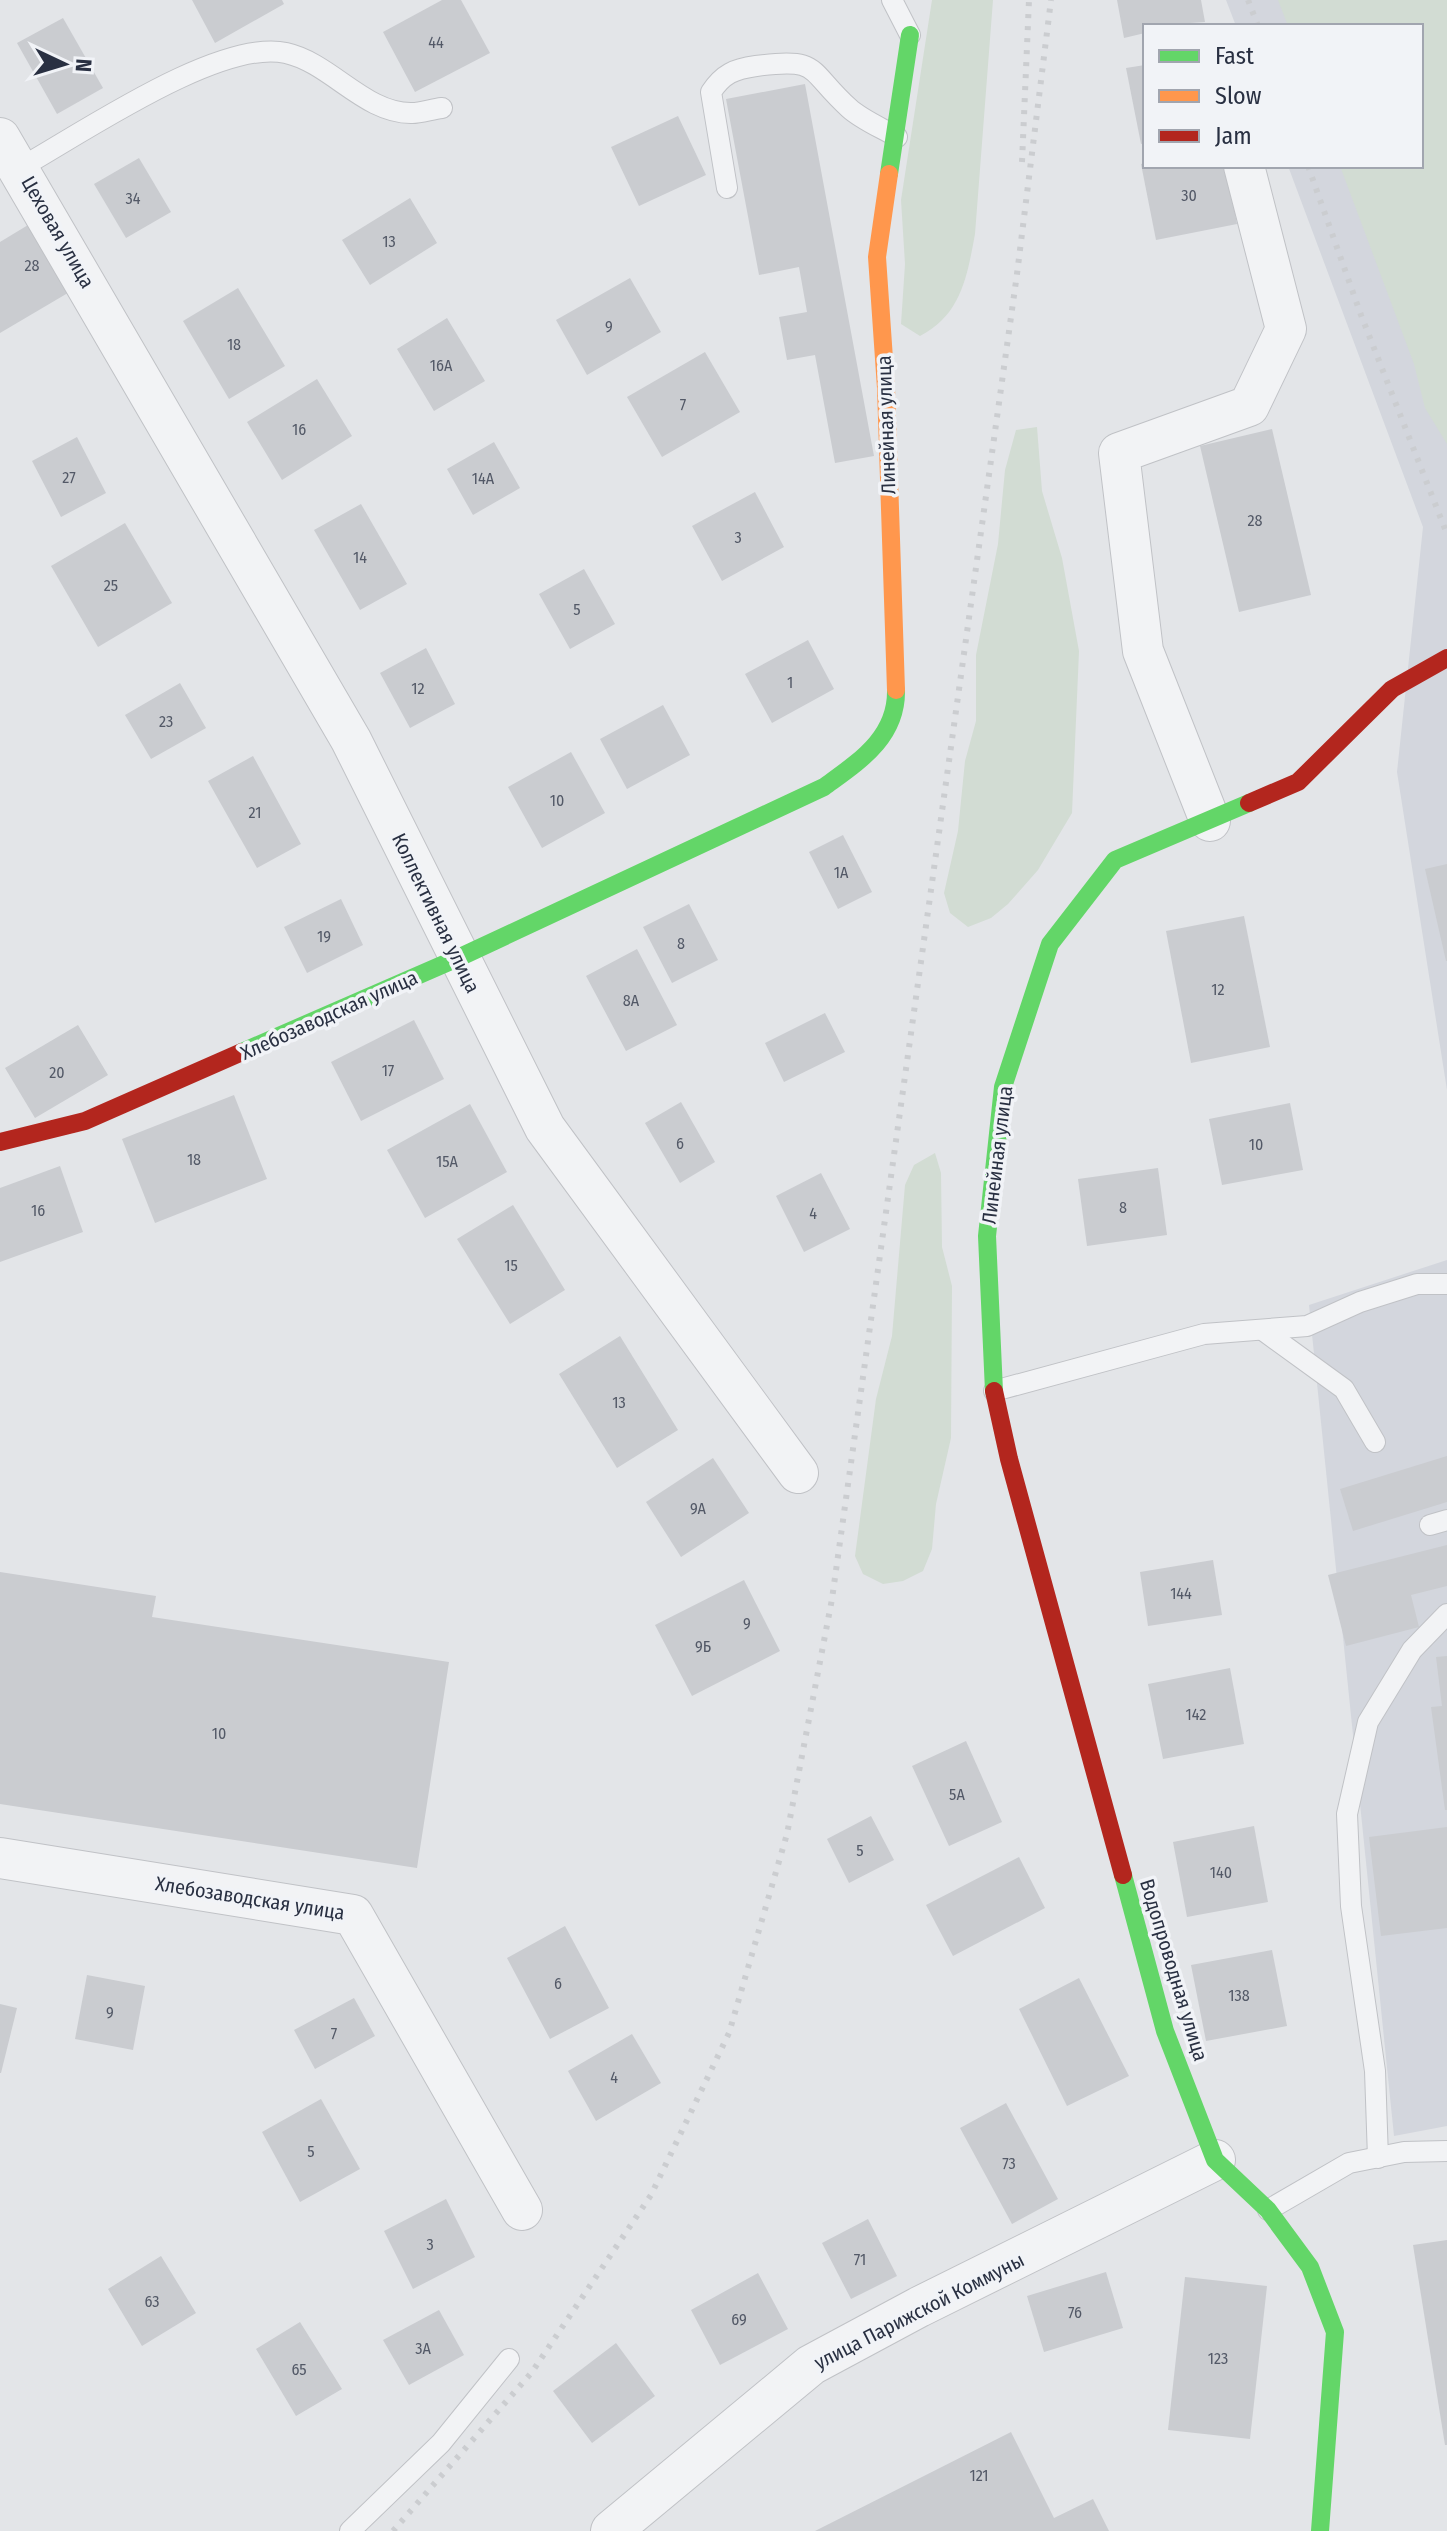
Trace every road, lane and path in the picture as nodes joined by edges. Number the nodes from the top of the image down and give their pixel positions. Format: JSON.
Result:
{"nodes":[{"id":1,"x":892,"y":0,"type":"edge"},
{"id":2,"x":910,"y":0,"type":"edge"},
{"id":3,"x":910,"y":35,"type":"junction"},
{"id":4,"x":442,"y":108,"type":"dead end"},
{"id":5,"x":897,"y":137,"type":"junction"},
{"id":6,"x":10,"y":153,"type":"edge"},
{"id":7,"x":1245,"y":168,"type":"edge"},
{"id":8,"x":727,"y":188,"type":"dead end"},
{"id":9,"x":113,"y":328,"type":"joint"},
{"id":10,"x":1447,"y":658,"type":"edge"},
{"id":11,"x":824,"y":787,"type":"joint"},
{"id":12,"x":1210,"y":821,"type":"junction"},
{"id":13,"x":458,"y":958,"type":"junction"},
{"id":14,"x":1,"y":1140,"type":"edge"},
{"id":15,"x":1447,"y":1284,"type":"edge"},
{"id":16,"x":1264,"y":1331,"type":"junction"},
{"id":17,"x":994,"y":1391,"type":"junction"},
{"id":18,"x":1375,"y":1442,"type":"dead end"},
{"id":19,"x":798,"y":1473,"type":"dead end"},
{"id":20,"x":1447,"y":1614,"type":"edge"},
{"id":21,"x":0,"y":1858,"type":"edge"},
{"id":22,"x":1447,"y":2151,"type":"edge"},
{"id":23,"x":1378,"y":2158,"type":"junction"},
{"id":24,"x":1215,"y":2160,"type":"junction"},
{"id":25,"x":522,"y":2210,"type":"dead end"},
{"id":26,"x":1268,"y":2210,"type":"junction"},
{"id":27,"x":509,"y":2359,"type":"dead end"},
{"id":28,"x":350,"y":2531,"type":"edge"},
{"id":29,"x":611,"y":2531,"type":"edge"},
{"id":30,"x":1320,"y":2531,"type":"edge"}],
"edges":[{"from":1,"to":3,"type":"lane"},
{"from":2,"to":3,"type":"lane"},
{"from":3,"to":5,"type":"street","name":"Линейная улица"},
{"from":4,"to":6,"type":"lane"},
{"from":5,"to":8,"type":"lane"},
{"from":5,"to":11,"type":"street","name":"Линейная улица"},
{"from":6,"to":9,"type":"street","name":"Цеховая улица"},
{"from":7,"to":12,"type":"street"},
{"from":9,"to":13,"type":"street","name":"Коллективная улица"},
{"from":10,"to":12,"type":"street","name":"Линейная улица"},
{"from":11,"to":13,"type":"street","name":"Хлебозаводская улица"},
{"from":12,"to":17,"type":"street","name":"Линейная улица"},
{"from":13,"to":14,"type":"street","name":"Хлебозаводская улица"},
{"from":13,"to":19,"type":"street","name":"Коллективная улица"},
{"from":15,"to":16,"type":"lane"},
{"from":16,"to":17,"type":"lane"},
{"from":16,"to":18,"type":"lane"},
{"from":17,"to":24,"type":"street","name":"Водопроводная улица"},
{"from":20,"to":23,"type":"lane"},
{"from":21,"to":25,"type":"street","name":"Хлебозаводская улица"},
{"from":22,"to":23,"type":"lane"},
{"from":23,"to":26,"type":"lane"},
{"from":24,"to":26,"type":"street","name":"Водопроводная улица"},
{"from":24,"to":29,"type":"street","name":"улица Парижской Коммуны"},
{"from":26,"to":30,"type":"street","name":"Водопроводная улица"},
{"from":27,"to":28,"type":"lane"}]}
